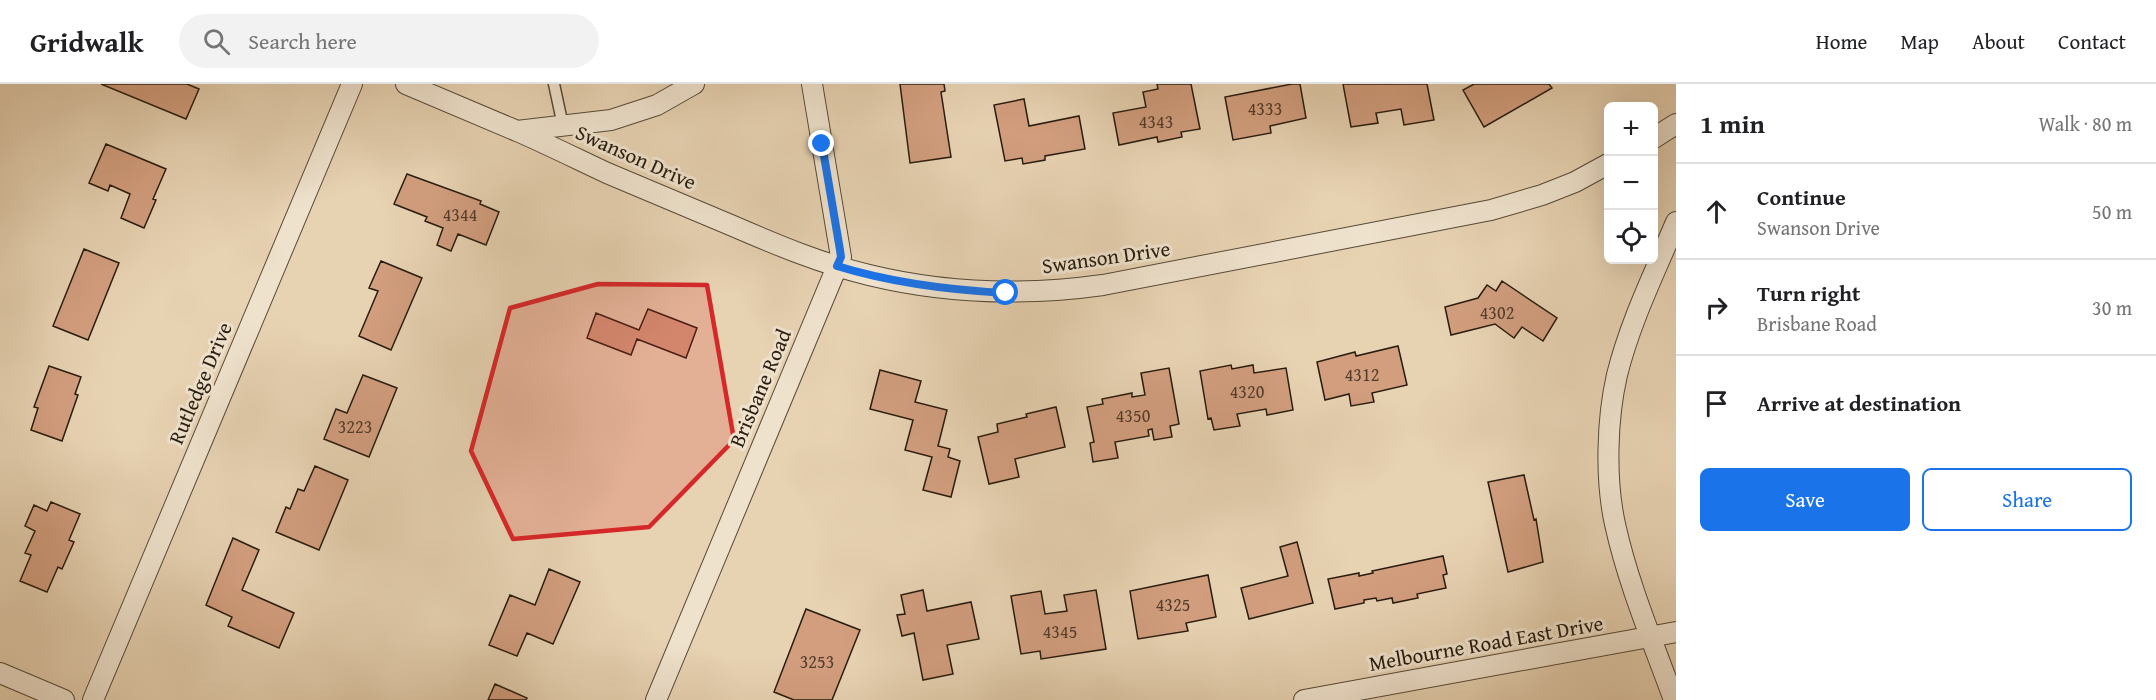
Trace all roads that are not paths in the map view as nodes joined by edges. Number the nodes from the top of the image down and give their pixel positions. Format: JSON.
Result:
{"nodes":[{"id":1,"x":352,"y":84,"type":"edge"},
{"id":2,"x":406,"y":84,"type":"edge"},
{"id":3,"x":554,"y":84,"type":"edge"},
{"id":4,"x":694,"y":84,"type":"edge"},
{"id":5,"x":812,"y":84,"type":"edge"},
{"id":6,"x":1676,"y":124,"type":"edge"},
{"id":7,"x":563,"y":126,"type":"junction"},
{"id":8,"x":517,"y":131,"type":"junction"},
{"id":9,"x":1658,"y":135,"type":"edge"},
{"id":10,"x":1604,"y":166,"type":"edge"},
{"id":11,"x":1676,"y":222,"type":"edge"},
{"id":12,"x":837,"y":266,"type":"junction"},
{"id":13,"x":1676,"y":632,"type":"edge"},
{"id":14,"x":1651,"y":637,"type":"junction"},
{"id":15,"x":0,"y":673,"type":"edge"},
{"id":16,"x":64,"y":700,"type":"edge"},
{"id":17,"x":93,"y":700,"type":"edge"},
{"id":18,"x":656,"y":700,"type":"edge"},
{"id":19,"x":1304,"y":700,"type":"edge"},
{"id":20,"x":1674,"y":700,"type":"edge"}],
"edges":[{"from":1,"to":17,"type":"street","name":"Rutledge Drive"},
{"from":2,"to":8,"type":"street","name":"Swanson Drive"},
{"from":3,"to":7,"type":"lane"},
{"from":4,"to":7,"type":"street"},
{"from":5,"to":12,"type":"street","name":"Brisbane Road"},
{"from":6,"to":9,"type":"street"},
{"from":7,"to":8,"type":"street"},
{"from":8,"to":12,"type":"street","name":"Swanson Drive"},
{"from":10,"to":12,"type":"street","name":"Swanson Drive"},
{"from":11,"to":14,"type":"street"},
{"from":12,"to":18,"type":"street","name":"Brisbane Road"},
{"from":13,"to":14,"type":"street","name":"Melbourne Road East Drive"},
{"from":14,"to":19,"type":"street","name":"Melbourne Road East Drive"},
{"from":14,"to":20,"type":"street"},
{"from":15,"to":16,"type":"street"}]}
